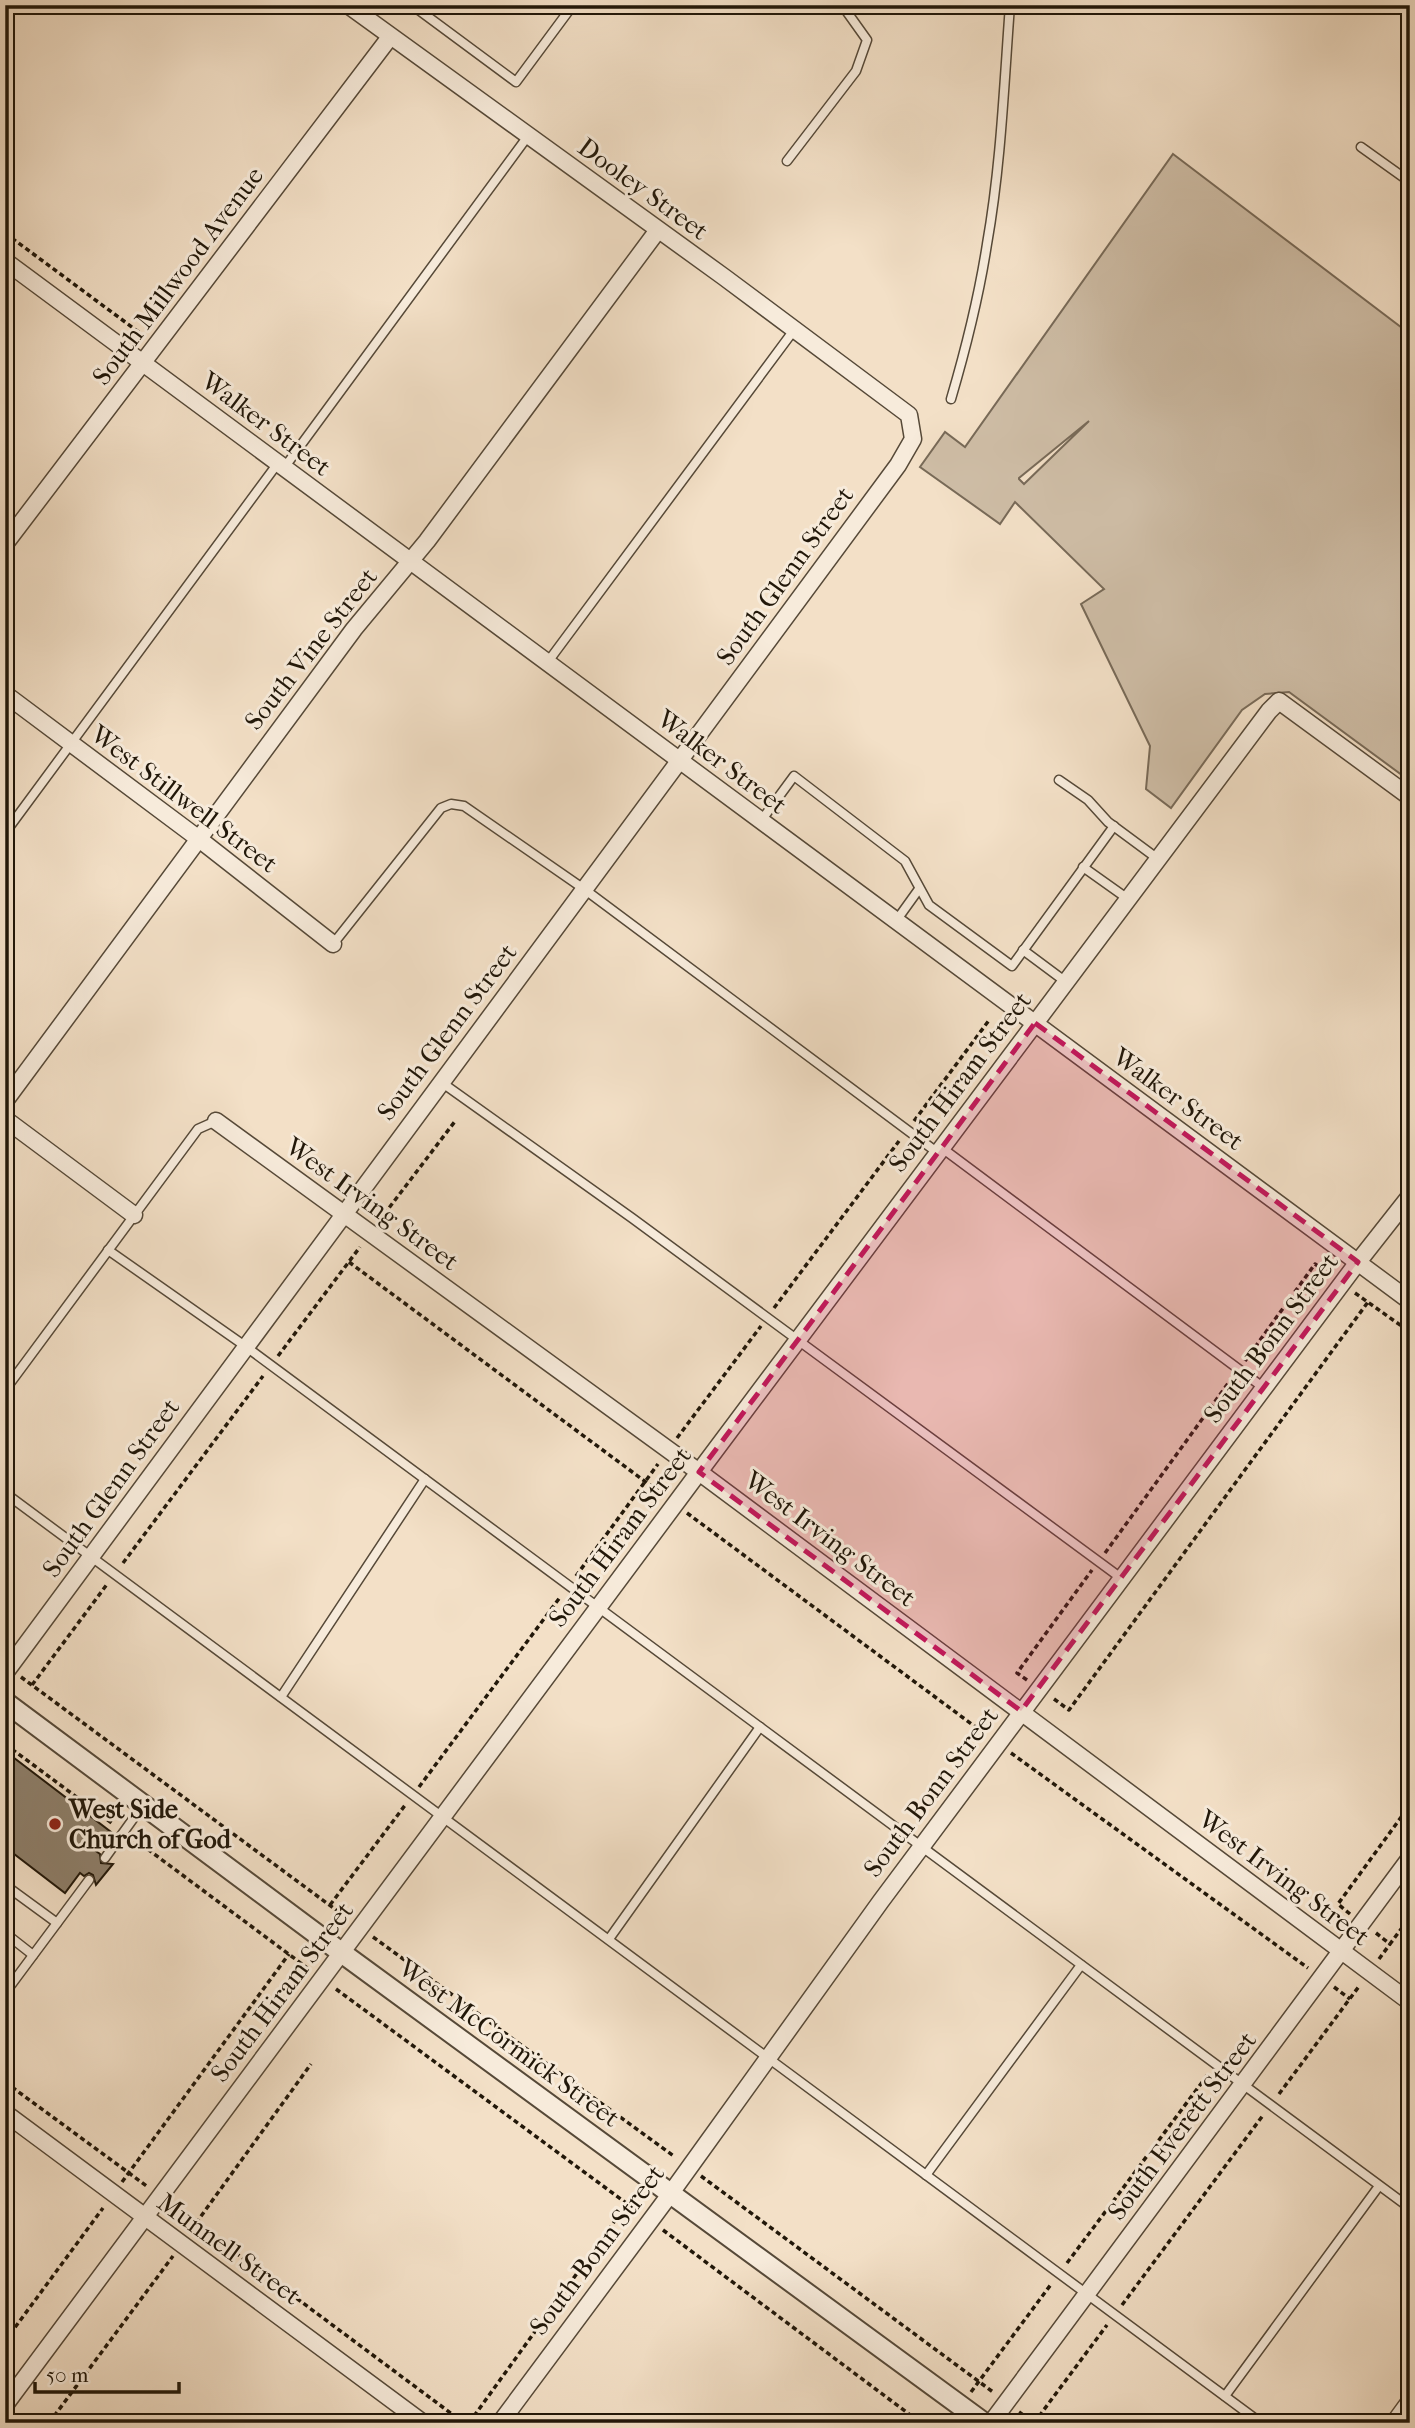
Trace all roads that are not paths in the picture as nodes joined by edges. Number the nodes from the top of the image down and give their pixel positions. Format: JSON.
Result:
{"nodes":[{"id":1,"x":348,"y":5,"type":"edge"},
{"id":2,"x":412,"y":5,"type":"edge"},
{"id":3,"x":573,"y":5,"type":"edge"},
{"id":4,"x":842,"y":5,"type":"edge"},
{"id":5,"x":1010,"y":5,"type":"edge"},
{"id":6,"x":390,"y":37,"type":"junction"},
{"id":7,"x":528,"y":136,"type":"junction"},
{"id":8,"x":1361,"y":147,"type":"dead end"},
{"id":9,"x":787,"y":161,"type":"dead end"},
{"id":10,"x":1410,"y":182,"type":"edge"},
{"id":11,"x":658,"y":230,"type":"junction"},
{"id":12,"x":5,"y":261,"type":"edge"},
{"id":13,"x":793,"y":330,"type":"junction"},
{"id":14,"x":144,"y":363,"type":"junction"},
{"id":15,"x":951,"y":399,"type":"dead end"},
{"id":16,"x":909,"y":415,"type":"joint"},
{"id":17,"x":281,"y":465,"type":"junction"},
{"id":18,"x":5,"y":544,"type":"edge"},
{"id":19,"x":411,"y":561,"type":"junction"},
{"id":20,"x":547,"y":663,"type":"junction"},
{"id":21,"x":5,"y":694,"type":"edge"},
{"id":22,"x":71,"y":743,"type":"junction"},
{"id":23,"x":679,"y":761,"type":"junction"},
{"id":24,"x":1059,"y":780,"type":"dead end"},
{"id":25,"x":1410,"y":797,"type":"edge"},
{"id":26,"x":761,"y":821,"type":"junction"},
{"id":27,"x":1114,"y":826,"type":"junction"},
{"id":28,"x":5,"y":832,"type":"edge"},
{"id":29,"x":198,"y":839,"type":"junction"},
{"id":30,"x":1158,"y":859,"type":"junction"},
{"id":31,"x":1083,"y":867,"type":"junction"},
{"id":32,"x":584,"y":889,"type":"junction"},
{"id":33,"x":919,"y":889,"type":"junction"},
{"id":34,"x":1128,"y":900,"type":"junction"},
{"id":35,"x":896,"y":921,"type":"junction"},
{"id":36,"x":332,"y":943,"type":"joint"},
{"id":37,"x":1023,"y":950,"type":"junction"},
{"id":38,"x":1066,"y":982,"type":"junction"},
{"id":39,"x":1035,"y":1023,"type":"junction"},
{"id":40,"x":441,"y":1082,"type":"junction"},
{"id":41,"x":5,"y":1101,"type":"edge"},
{"id":42,"x":5,"y":1119,"type":"edge"},
{"id":43,"x":216,"y":1121,"type":"joint"},
{"id":44,"x":940,"y":1150,"type":"junction"},
{"id":45,"x":1410,"y":1196,"type":"edge"},
{"id":46,"x":343,"y":1214,"type":"junction"},
{"id":47,"x":134,"y":1215,"type":"junction"},
{"id":48,"x":108,"y":1250,"type":"junction"},
{"id":49,"x":1358,"y":1262,"type":"junction"},
{"id":50,"x":1410,"y":1301,"type":"edge"},
{"id":51,"x":797,"y":1340,"type":"junction"},
{"id":52,"x":245,"y":1346,"type":"junction"},
{"id":53,"x":1264,"y":1388,"type":"junction"},
{"id":54,"x":5,"y":1390,"type":"edge"},
{"id":55,"x":699,"y":1472,"type":"junction"},
{"id":56,"x":425,"y":1479,"type":"junction"},
{"id":57,"x":5,"y":1493,"type":"edge"},
{"id":58,"x":91,"y":1556,"type":"junction"},
{"id":59,"x":1121,"y":1578,"type":"junction"},
{"id":60,"x":598,"y":1607,"type":"junction"},
{"id":61,"x":7,"y":1671,"type":"edge"},
{"id":62,"x":281,"y":1697,"type":"junction"},
{"id":63,"x":5,"y":1702,"type":"edge"},
{"id":64,"x":1021,"y":1711,"type":"junction"},
{"id":65,"x":760,"y":1727,"type":"junction"},
{"id":66,"x":143,"y":1805,"type":"junction"},
{"id":67,"x":443,"y":1817,"type":"junction"},
{"id":68,"x":921,"y":1846,"type":"junction"},
{"id":69,"x":105,"y":1858,"type":"dead end"},
{"id":70,"x":1410,"y":1858,"type":"edge"},
{"id":71,"x":89,"y":1880,"type":"dead end"},
{"id":72,"x":5,"y":1885,"type":"edge"},
{"id":73,"x":57,"y":1923,"type":"junction"},
{"id":74,"x":5,"y":1933,"type":"edge"},
{"id":75,"x":609,"y":1940,"type":"junction"},
{"id":76,"x":1342,"y":1951,"type":"junction"},
{"id":77,"x":342,"y":1953,"type":"junction"},
{"id":78,"x":33,"y":1955,"type":"junction"},
{"id":79,"x":1081,"y":1965,"type":"junction"},
{"id":80,"x":5,"y":1993,"type":"edge"},
{"id":81,"x":1410,"y":2002,"type":"edge"},
{"id":82,"x":768,"y":2058,"type":"junction"},
{"id":83,"x":1243,"y":2085,"type":"junction"},
{"id":84,"x":5,"y":2113,"type":"edge"},
{"id":85,"x":926,"y":2175,"type":"junction"},
{"id":86,"x":1379,"y":2186,"type":"junction"},
{"id":87,"x":671,"y":2193,"type":"junction"},
{"id":88,"x":1410,"y":2208,"type":"edge"},
{"id":89,"x":145,"y":2217,"type":"junction"},
{"id":90,"x":1087,"y":2294,"type":"junction"},
{"id":91,"x":1225,"y":2396,"type":"junction"},
{"id":92,"x":1410,"y":2401,"type":"edge"},
{"id":93,"x":5,"y":2405,"type":"edge"},
{"id":94,"x":423,"y":2423,"type":"edge"},
{"id":95,"x":500,"y":2423,"type":"edge"},
{"id":96,"x":984,"y":2423,"type":"edge"},
{"id":97,"x":991,"y":2423,"type":"edge"},
{"id":98,"x":1261,"y":2423,"type":"edge"},
{"id":99,"x":1394,"y":2423,"type":"edge"}],
"edges":[{"from":1,"to":6,"type":"street","name":"Dooley Street"},
{"from":2,"to":3,"type":"lane"},
{"from":4,"to":9,"type":"lane"},
{"from":5,"to":15,"type":"lane"},
{"from":6,"to":7,"type":"street","name":"Dooley Street"},
{"from":6,"to":14,"type":"street","name":"South Millwood Avenue"},
{"from":7,"to":11,"type":"street","name":"Dooley Street"},
{"from":7,"to":17,"type":"lane"},
{"from":8,"to":10,"type":"lane"},
{"from":11,"to":13,"type":"street","name":"Dooley Street"},
{"from":11,"to":19,"type":"street","name":"South Vine Street"},
{"from":12,"to":14,"type":"street","name":"Walker Street"},
{"from":13,"to":16,"type":"street","name":"Dooley Street"},
{"from":13,"to":20,"type":"lane"},
{"from":14,"to":17,"type":"street","name":"Walker Street"},
{"from":14,"to":18,"type":"street","name":"South Millwood Avenue"},
{"from":16,"to":23,"type":"street","name":"South Glenn Street"},
{"from":17,"to":19,"type":"street","name":"Walker Street"},
{"from":17,"to":22,"type":"lane"},
{"from":19,"to":20,"type":"street","name":"Walker Street"},
{"from":19,"to":29,"type":"street","name":"South Vine Street"},
{"from":20,"to":23,"type":"street","name":"Walker Street"},
{"from":21,"to":22,"type":"street","name":"West Stillwell Street"},
{"from":22,"to":28,"type":"lane"},
{"from":22,"to":29,"type":"street","name":"West Stillwell Street"},
{"from":23,"to":26,"type":"street","name":"Walker Street"},
{"from":23,"to":32,"type":"street","name":"South Glenn Street"},
{"from":24,"to":27,"type":"lane"},
{"from":25,"to":30,"type":"street","name":"South Hiram Street"},
{"from":26,"to":33,"type":"lane"},
{"from":26,"to":35,"type":"street","name":"Walker Street"},
{"from":27,"to":30,"type":"lane"},
{"from":27,"to":31,"type":"lane"},
{"from":29,"to":36,"type":"street","name":"West Stillwell Street"},
{"from":29,"to":41,"type":"street","name":"South Vine Street"},
{"from":30,"to":34,"type":"street","name":"South Hiram Street"},
{"from":31,"to":34,"type":"lane"},
{"from":31,"to":37,"type":"lane"},
{"from":32,"to":36,"type":"lane"},
{"from":32,"to":40,"type":"street","name":"South Glenn Street"},
{"from":32,"to":44,"type":"lane"},
{"from":33,"to":35,"type":"lane"},
{"from":33,"to":37,"type":"lane"},
{"from":34,"to":38,"type":"street","name":"South Hiram Street"},
{"from":35,"to":39,"type":"street","name":"Walker Street"},
{"from":37,"to":38,"type":"lane"},
{"from":38,"to":39,"type":"street","name":"South Hiram Street"},
{"from":39,"to":44,"type":"street","name":"South Hiram Street"},
{"from":39,"to":49,"type":"street","name":"Walker Street"},
{"from":40,"to":46,"type":"street","name":"South Glenn Street"},
{"from":40,"to":51,"type":"lane"},
{"from":42,"to":47,"type":"street"},
{"from":43,"to":46,"type":"street","name":"West Irving Street"},
{"from":43,"to":47,"type":"lane"},
{"from":44,"to":51,"type":"street","name":"South Hiram Street"},
{"from":44,"to":53,"type":"lane"},
{"from":45,"to":49,"type":"street","name":"South Bonn Street"},
{"from":46,"to":52,"type":"street","name":"South Glenn Street"},
{"from":46,"to":55,"type":"street","name":"West Irving Street"},
{"from":47,"to":48,"type":"lane"},
{"from":48,"to":52,"type":"lane"},
{"from":48,"to":54,"type":"lane"},
{"from":49,"to":50,"type":"street","name":"Walker Street"},
{"from":49,"to":53,"type":"street","name":"South Bonn Street"},
{"from":51,"to":55,"type":"street","name":"South Hiram Street"},
{"from":51,"to":59,"type":"lane"},
{"from":52,"to":56,"type":"lane"},
{"from":52,"to":58,"type":"street","name":"South Glenn Street"},
{"from":53,"to":59,"type":"street","name":"South Bonn Street"},
{"from":55,"to":60,"type":"street","name":"South Hiram Street"},
{"from":55,"to":64,"type":"street","name":"West Irving Street"},
{"from":56,"to":60,"type":"lane"},
{"from":56,"to":62,"type":"lane"},
{"from":57,"to":58,"type":"lane"},
{"from":58,"to":61,"type":"street","name":"South Glenn Street"},
{"from":58,"to":62,"type":"lane"},
{"from":59,"to":64,"type":"street","name":"South Bonn Street"},
{"from":60,"to":65,"type":"lane"},
{"from":60,"to":67,"type":"street","name":"South Hiram Street"},
{"from":62,"to":67,"type":"lane"},
{"from":63,"to":66,"type":"street","name":"West McCormick Street"},
{"from":64,"to":68,"type":"street","name":"South Bonn Street"},
{"from":64,"to":76,"type":"street","name":"West Irving Street"},
{"from":65,"to":68,"type":"lane"},
{"from":65,"to":75,"type":"lane"},
{"from":66,"to":69,"type":"lane"},
{"from":66,"to":77,"type":"street","name":"West McCormick Street"},
{"from":67,"to":75,"type":"lane"},
{"from":67,"to":77,"type":"street","name":"South Hiram Street"},
{"from":68,"to":79,"type":"lane"},
{"from":68,"to":82,"type":"street","name":"South Bonn Street"},
{"from":70,"to":76,"type":"street","name":"South Everett Street"},
{"from":71,"to":73,"type":"lane"},
{"from":72,"to":73,"type":"lane"},
{"from":73,"to":78,"type":"lane"},
{"from":74,"to":78,"type":"lane"},
{"from":75,"to":82,"type":"lane"},
{"from":76,"to":81,"type":"street","name":"West Irving Street"},
{"from":76,"to":83,"type":"street","name":"South Everett Street"},
{"from":77,"to":87,"type":"street","name":"West McCormick Street"},
{"from":77,"to":89,"type":"street","name":"South Hiram Street"},
{"from":78,"to":80,"type":"lane"},
{"from":79,"to":83,"type":"lane"},
{"from":79,"to":85,"type":"lane"},
{"from":82,"to":85,"type":"lane"},
{"from":82,"to":87,"type":"street","name":"South Bonn Street"},
{"from":83,"to":86,"type":"lane"},
{"from":83,"to":90,"type":"street","name":"South Everett Street"},
{"from":84,"to":89,"type":"street","name":"Munnell Street"},
{"from":85,"to":90,"type":"lane"},
{"from":86,"to":88,"type":"lane"},
{"from":86,"to":91,"type":"lane"},
{"from":87,"to":95,"type":"street","name":"South Bonn Street"},
{"from":87,"to":96,"type":"street","name":"West McCormick Street"},
{"from":89,"to":93,"type":"street","name":"South Hiram Street"},
{"from":89,"to":94,"type":"street","name":"Munnell Street"},
{"from":90,"to":91,"type":"lane"},
{"from":90,"to":97,"type":"street","name":"South Everett Street"},
{"from":91,"to":98,"type":"lane"},
{"from":92,"to":99,"type":"street"}]}
